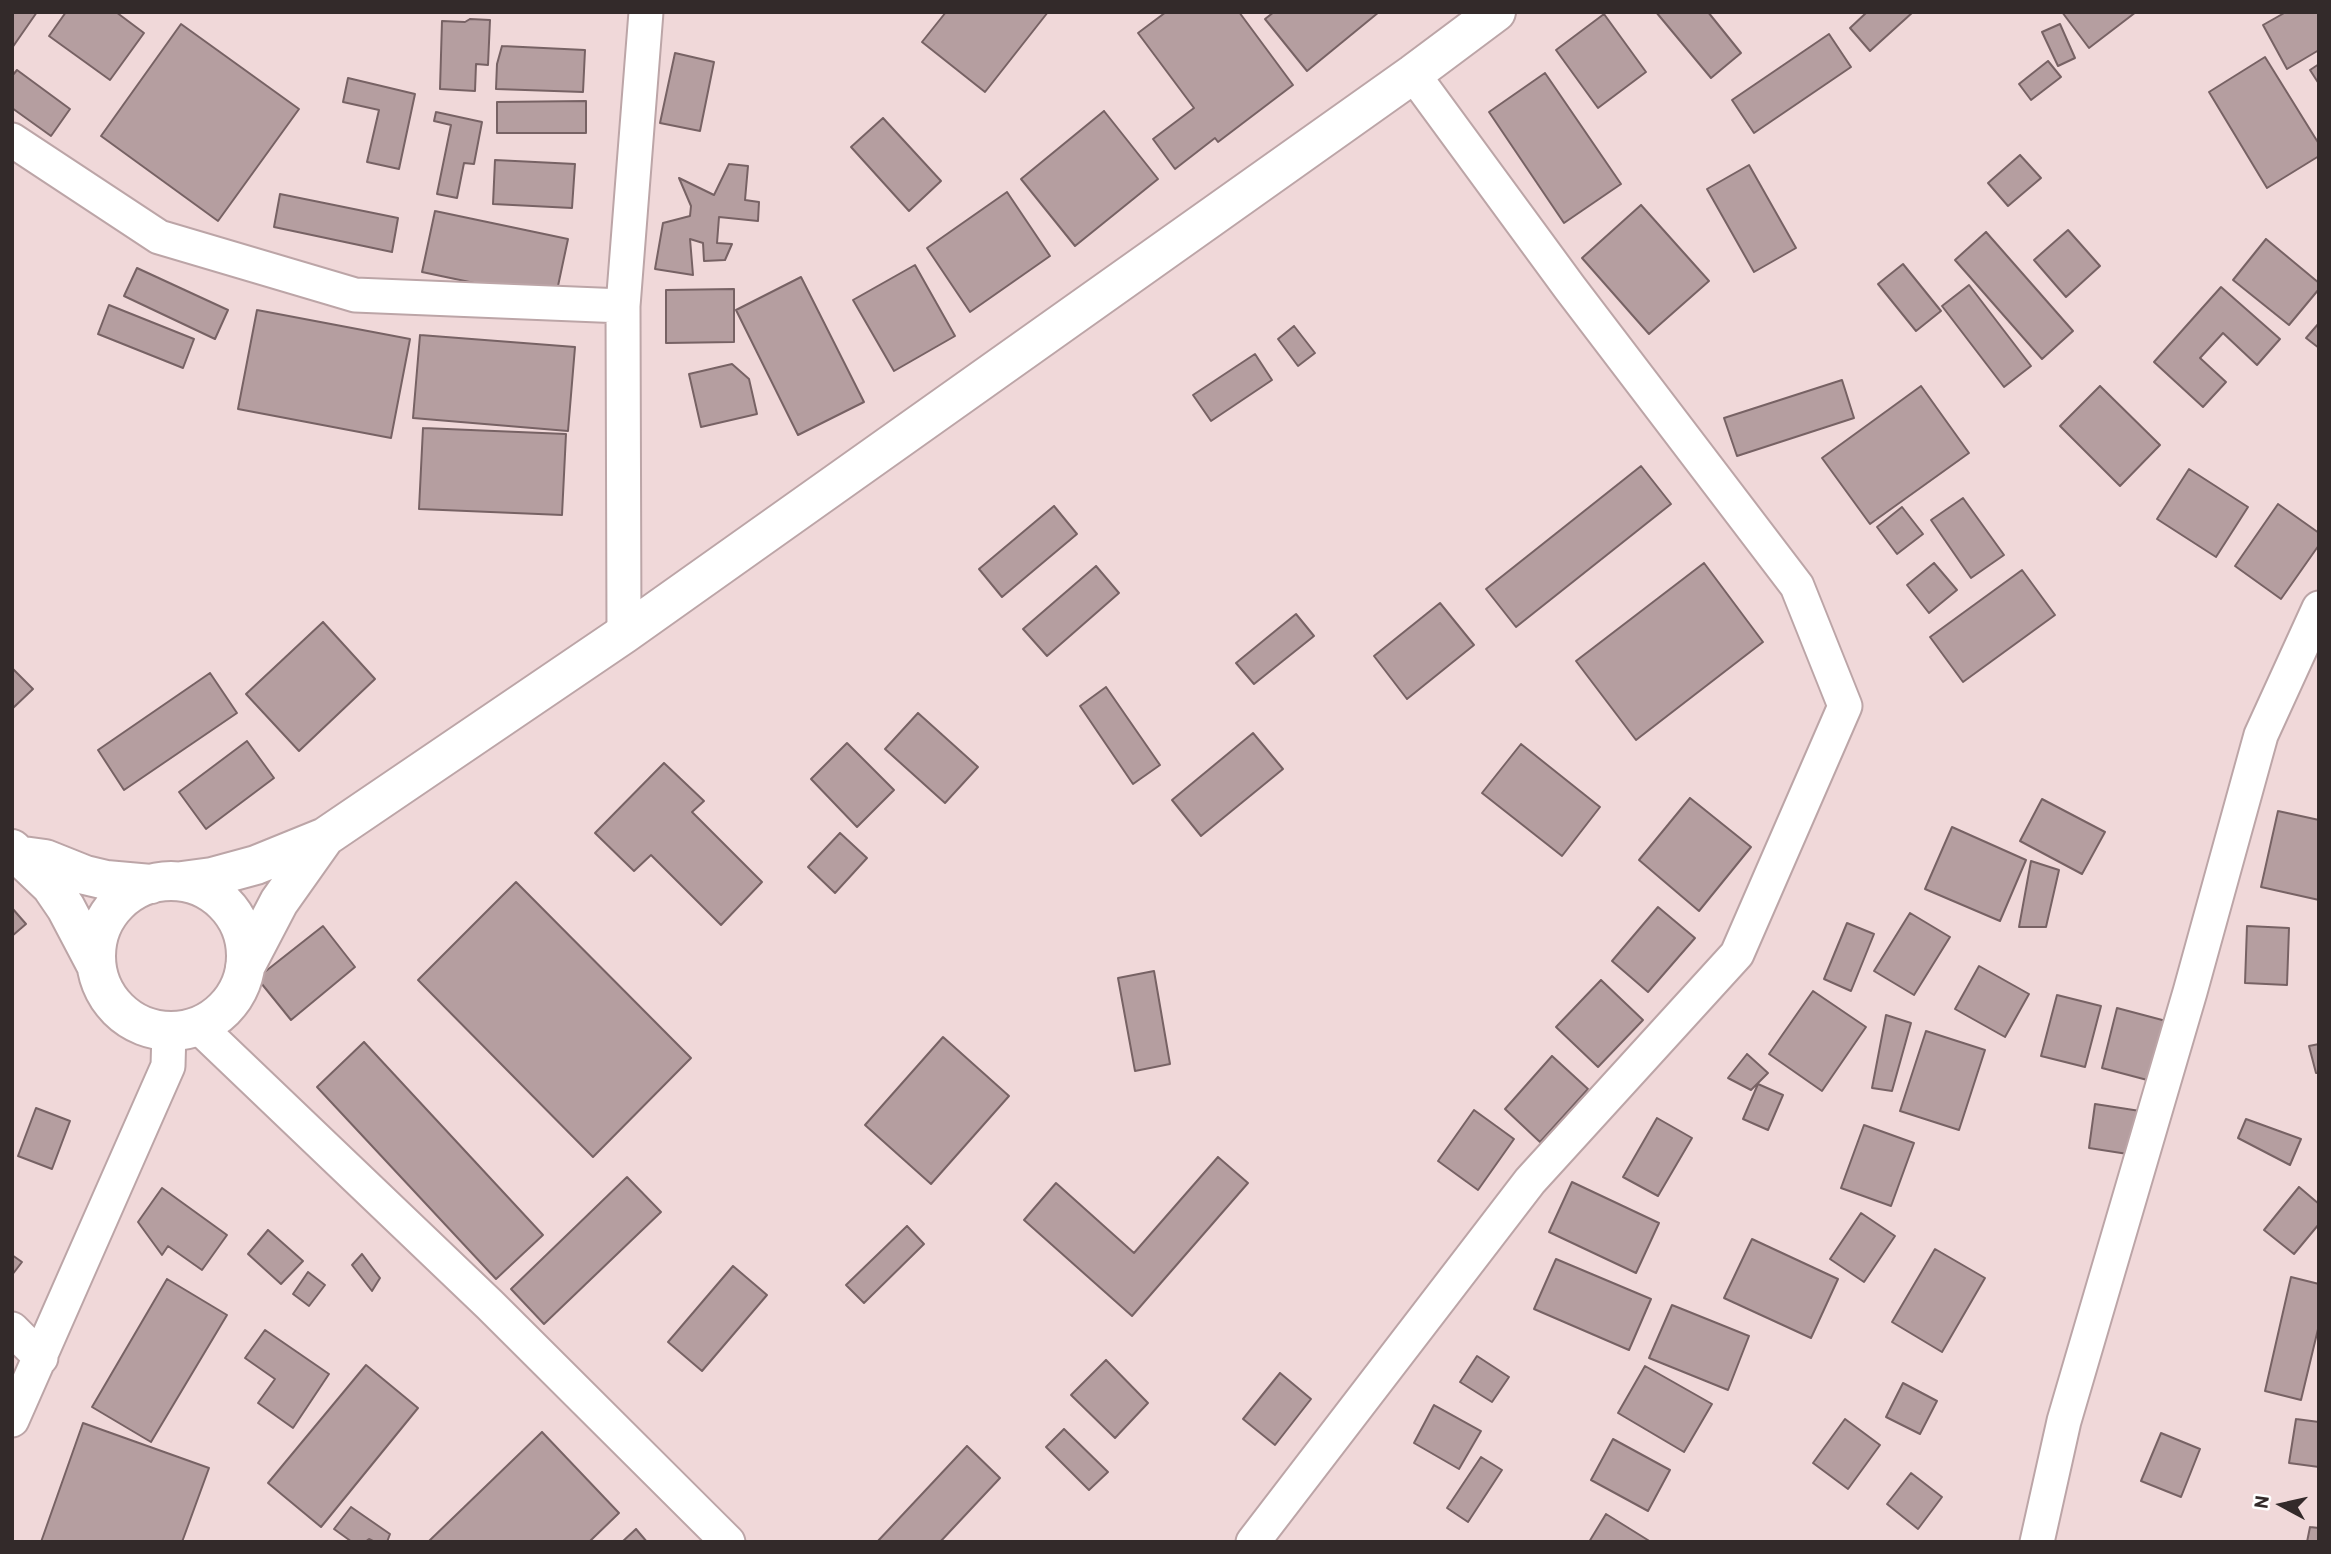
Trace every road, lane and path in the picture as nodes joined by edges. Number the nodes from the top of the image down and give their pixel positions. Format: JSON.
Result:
{"nodes":[{"id":1,"x":646,"y":12,"type":"edge"},
{"id":2,"x":1496,"y":12,"type":"edge"},
{"id":3,"x":1413,"y":74,"type":"junction"},
{"id":4,"x":12,"y":140,"type":"edge"},
{"id":5,"x":622,"y":306,"type":"junction"},
{"id":6,"x":2319,"y":608,"type":"edge"},
{"id":7,"x":624,"y":634,"type":"junction"},
{"id":8,"x":325,"y":837,"type":"junction"},
{"id":9,"x":15,"y":852,"type":"edge"},
{"id":10,"x":167,"y":882,"type":"junction"},
{"id":11,"x":96,"y":965,"type":"junction"},
{"id":12,"x":245,"y":967,"type":"junction"},
{"id":13,"x":184,"y":1028,"type":"junction"},
{"id":14,"x":12,"y":1329,"type":"edge"},
{"id":15,"x":41,"y":1358,"type":"junction"},
{"id":16,"x":12,"y":1420,"type":"edge"},
{"id":17,"x":728,"y":1542,"type":"edge"},
{"id":18,"x":1253,"y":1542,"type":"edge"},
{"id":19,"x":2037,"y":1542,"type":"edge"}],
"edges":[{"from":1,"to":5,"type":"street"},
{"from":2,"to":3,"type":"main road"},
{"from":3,"to":7,"type":"main road"},
{"from":3,"to":18,"type":"street"},
{"from":4,"to":5,"type":"street"},
{"from":5,"to":7,"type":"street"},
{"from":6,"to":19,"type":"street"},
{"from":7,"to":8,"type":"main road"},
{"from":8,"to":10,"type":"main road"},
{"from":8,"to":12,"type":"main road"},
{"from":9,"to":10,"type":"main road"},
{"from":9,"to":11,"type":"main road"},
{"from":10,"to":11,"type":"main road"},
{"from":10,"to":12,"type":"main road"},
{"from":11,"to":13,"type":"main road"},
{"from":12,"to":13,"type":"main road"},
{"from":13,"to":15,"type":"street"},
{"from":13,"to":17,"type":"street"},
{"from":14,"to":15,"type":"street"},
{"from":15,"to":16,"type":"street"}]}
